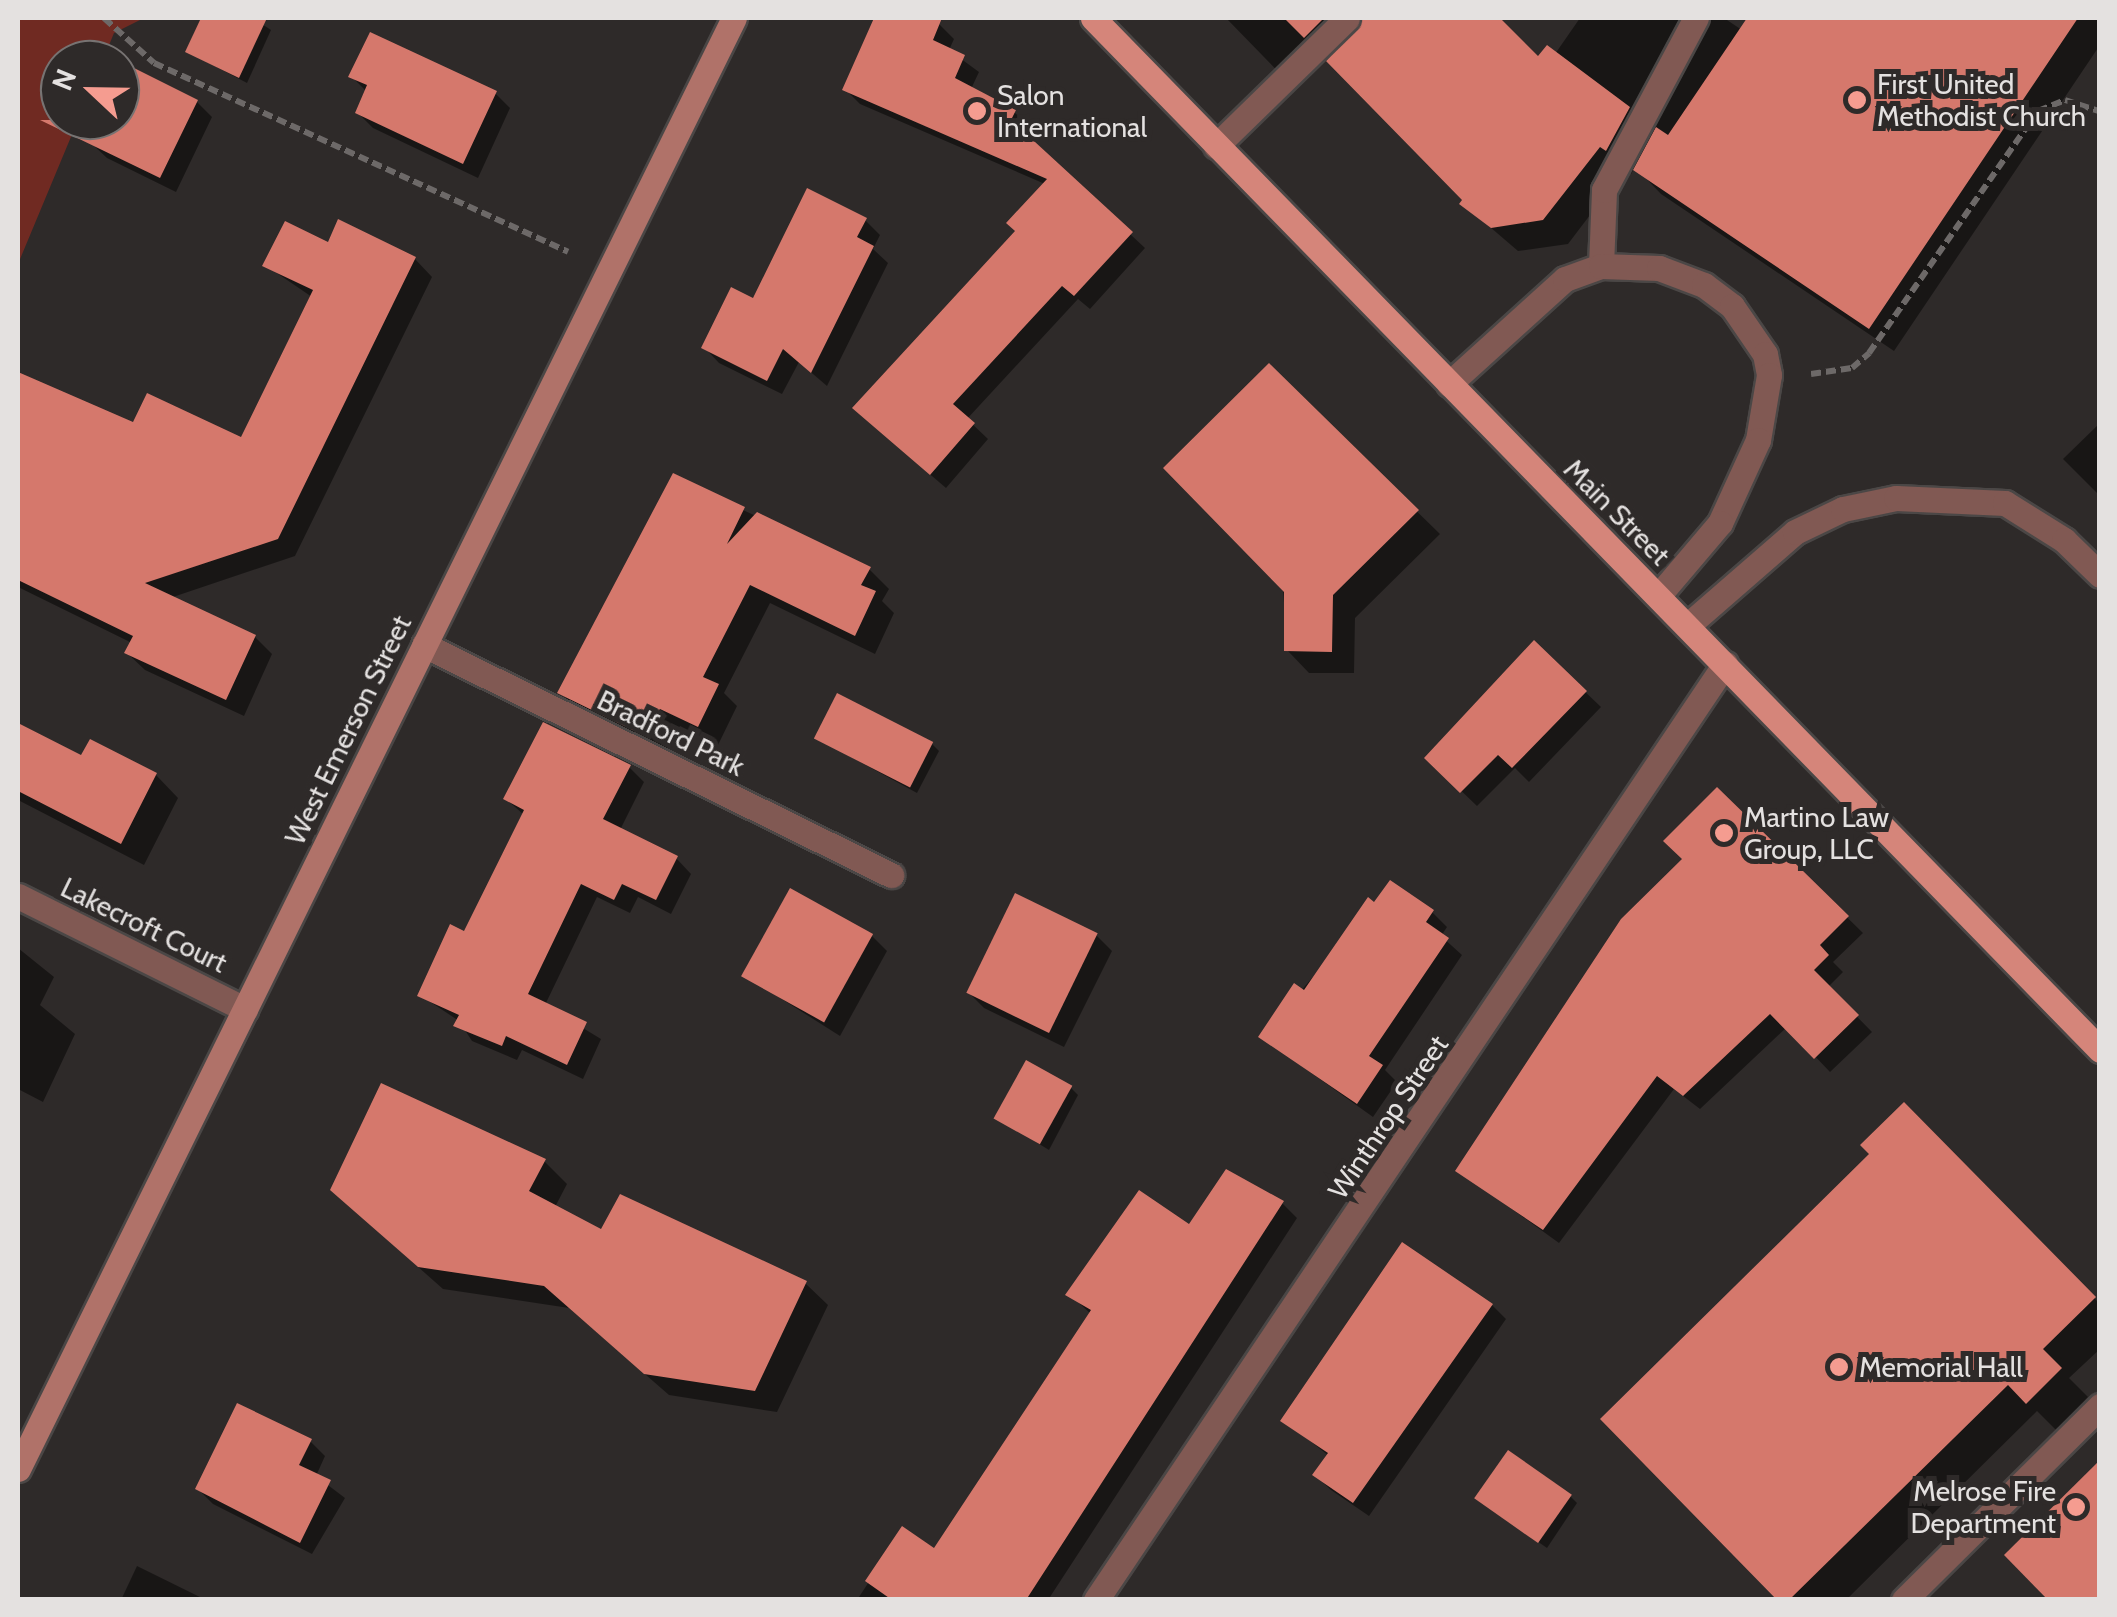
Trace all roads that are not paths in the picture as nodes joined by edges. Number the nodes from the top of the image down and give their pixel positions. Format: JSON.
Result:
{"nodes":[{"id":1,"x":734,"y":18,"type":"edge"},
{"id":2,"x":1093,"y":18,"type":"edge"},
{"id":3,"x":1347,"y":18,"type":"edge"},
{"id":4,"x":1696,"y":18,"type":"edge"},
{"id":5,"x":1216,"y":146,"type":"junction"},
{"id":6,"x":1600,"y":266,"type":"junction"},
{"id":7,"x":1448,"y":384,"type":"junction"},
{"id":8,"x":2100,"y":575,"type":"edge"},
{"id":9,"x":1658,"y":596,"type":"junction"},
{"id":10,"x":1687,"y":626,"type":"junction"},
{"id":11,"x":424,"y":645,"type":"junction"},
{"id":12,"x":1725,"y":664,"type":"junction"},
{"id":13,"x":892,"y":875,"type":"dead end"},
{"id":14,"x":18,"y":896,"type":"edge"},
{"id":15,"x":244,"y":1009,"type":"junction"},
{"id":16,"x":2100,"y":1050,"type":"edge"},
{"id":17,"x":2100,"y":1406,"type":"edge"},
{"id":18,"x":18,"y":1469,"type":"edge"},
{"id":19,"x":1096,"y":1600,"type":"edge"},
{"id":20,"x":1904,"y":1600,"type":"edge"}],
"edges":[{"from":1,"to":11,"type":"street","name":"West Emerson Street"},
{"from":2,"to":5,"type":"main road","name":"Main Street"},
{"from":3,"to":5,"type":"street"},
{"from":4,"to":6,"type":"street"},
{"from":5,"to":7,"type":"main road","name":"Main Street"},
{"from":6,"to":7,"type":"street"},
{"from":6,"to":9,"type":"street"},
{"from":7,"to":9,"type":"main road","name":"Main Street"},
{"from":8,"to":10,"type":"street"},
{"from":9,"to":10,"type":"main road","name":"Main Street"},
{"from":10,"to":12,"type":"main road","name":"Main Street"},
{"from":11,"to":13,"type":"street","name":"Bradford Park"},
{"from":11,"to":15,"type":"street","name":"West Emerson Street"},
{"from":12,"to":16,"type":"main road","name":"Main Street"},
{"from":12,"to":19,"type":"street","name":"Winthrop Street"},
{"from":14,"to":15,"type":"street","name":"Lakecroft Court"},
{"from":15,"to":18,"type":"street","name":"West Emerson Street"},
{"from":17,"to":20,"type":"street"}]}
